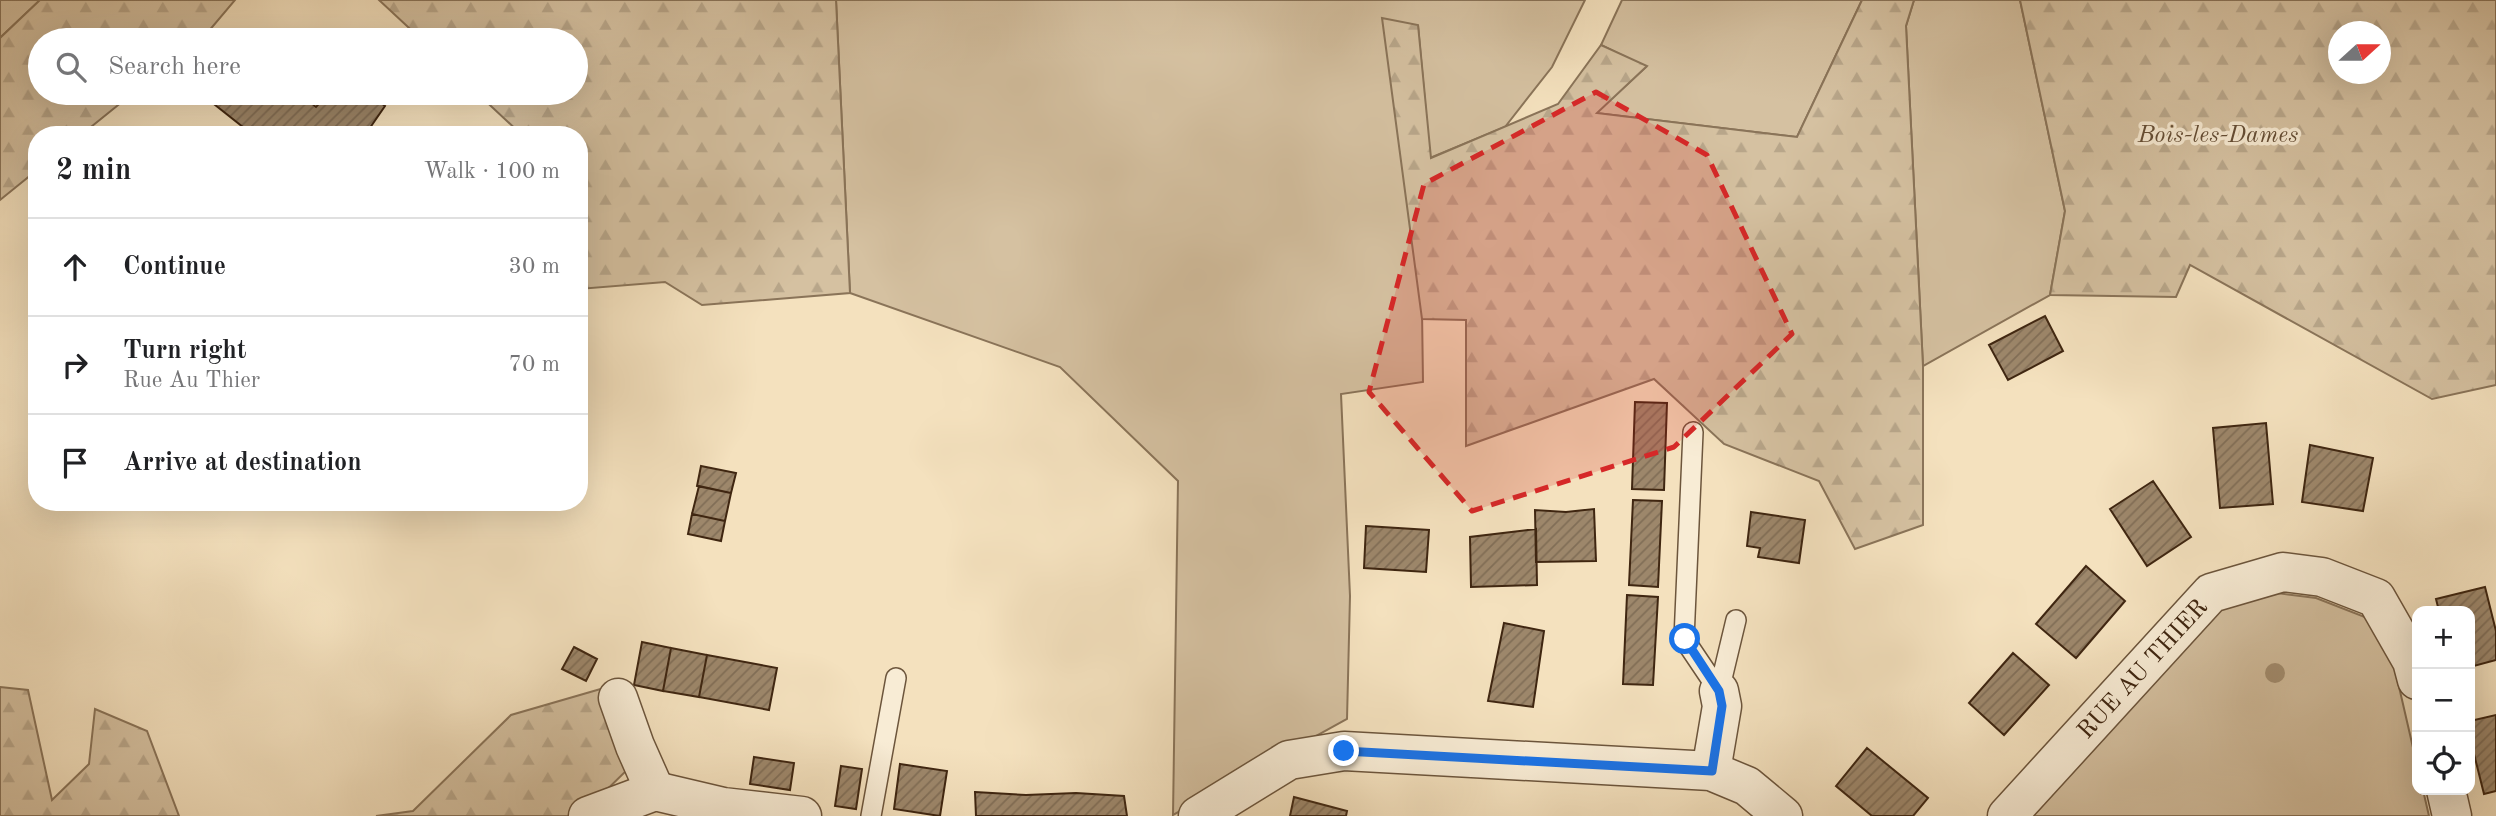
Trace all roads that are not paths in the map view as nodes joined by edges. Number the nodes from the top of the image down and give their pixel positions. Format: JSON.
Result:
{"nodes":[{"id":1,"x":1693,"y":432,"type":"dead end"},
{"id":2,"x":1735,"y":620,"type":"dead end"},
{"id":3,"x":2414,"y":669,"type":"edge"},
{"id":4,"x":895,"y":678,"type":"dead end"},
{"id":5,"x":1719,"y":691,"type":"junction"},
{"id":6,"x":618,"y":698,"type":"dead end"},
{"id":7,"x":1712,"y":771,"type":"junction"},
{"id":8,"x":655,"y":790,"type":"junction"},
{"id":9,"x":2447,"y":795,"type":"edge"},
{"id":10,"x":588,"y":816,"type":"edge"},
{"id":11,"x":802,"y":816,"type":"edge"},
{"id":12,"x":871,"y":816,"type":"edge"},
{"id":13,"x":1198,"y":816,"type":"edge"},
{"id":14,"x":1783,"y":816,"type":"edge"},
{"id":15,"x":2007,"y":816,"type":"edge"},
{"id":16,"x":2452,"y":816,"type":"edge"}],
"edges":[{"from":1,"to":5,"type":"lane"},
{"from":2,"to":5,"type":"lane"},
{"from":3,"to":15,"type":"street","name":"RUE AU THIER"},
{"from":4,"to":12,"type":"lane"},
{"from":5,"to":7,"type":"street"},
{"from":6,"to":8,"type":"street"},
{"from":7,"to":13,"type":"street"},
{"from":7,"to":14,"type":"street"},
{"from":8,"to":10,"type":"street"},
{"from":8,"to":11,"type":"street"},
{"from":9,"to":16,"type":"street"}]}
